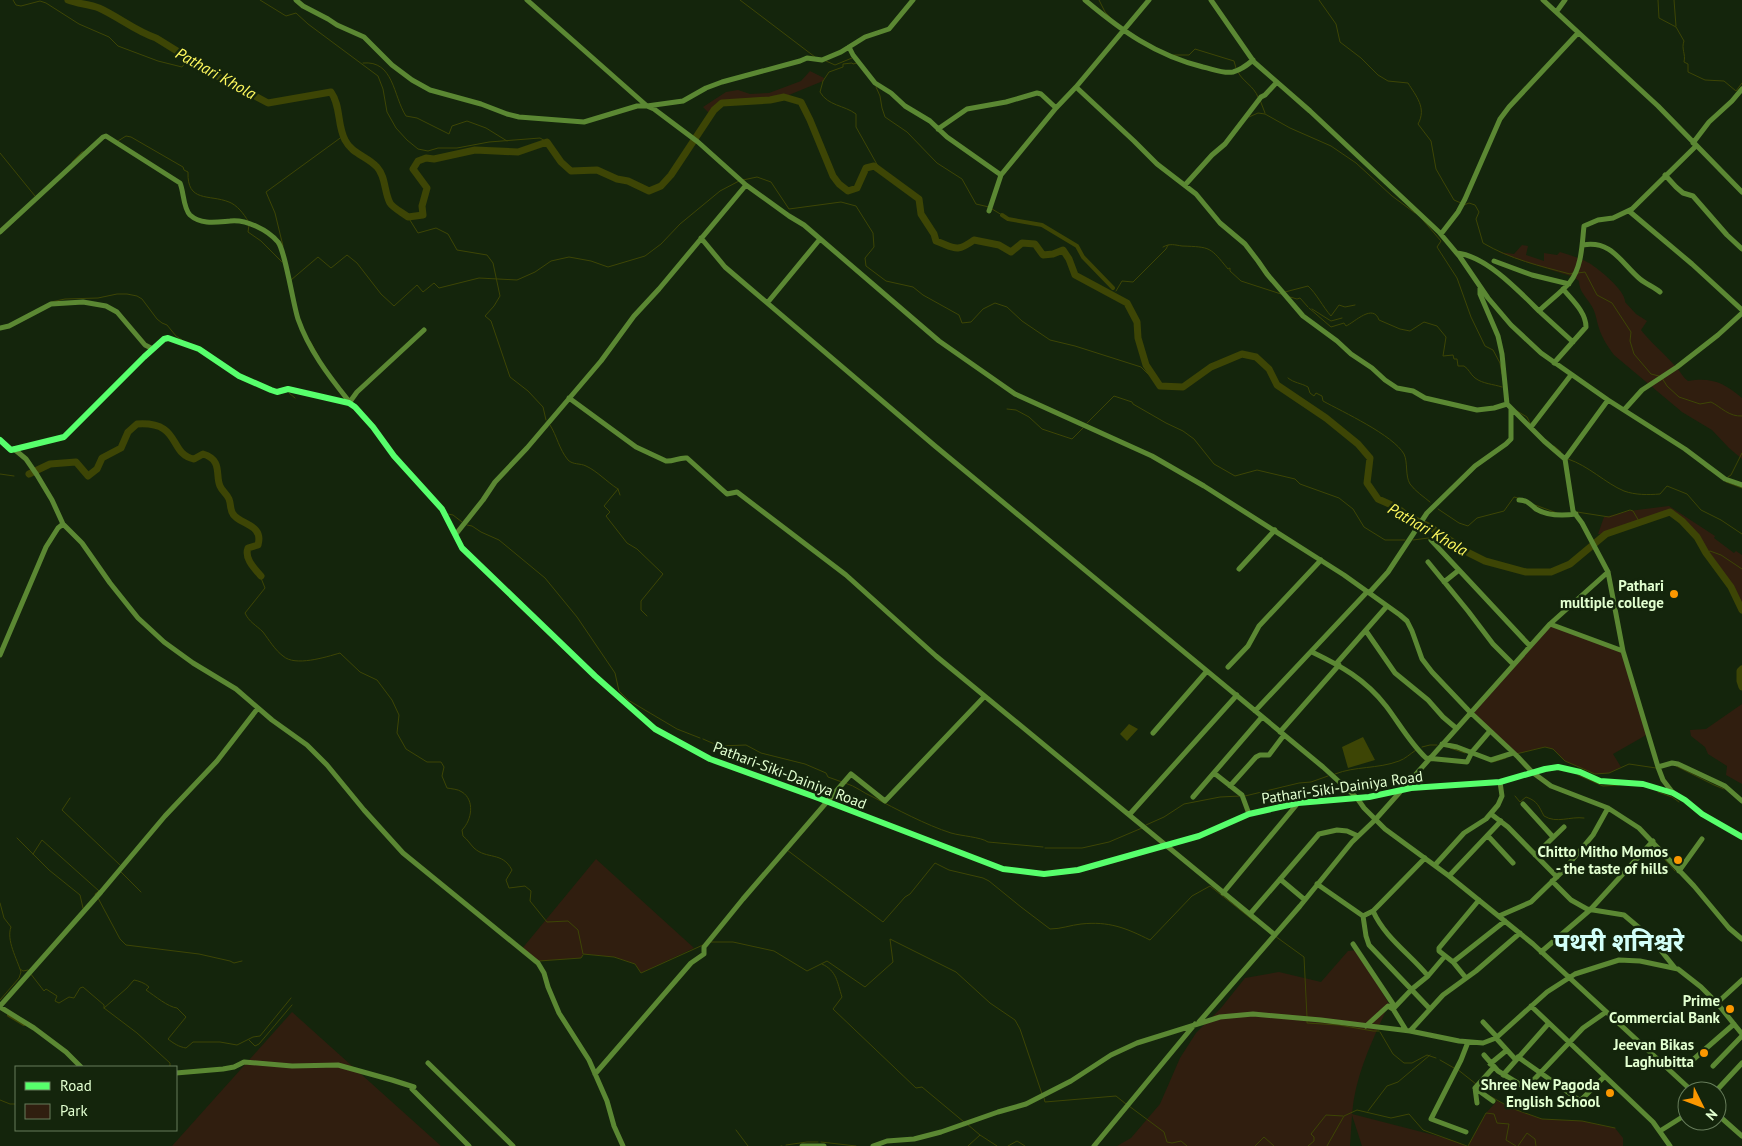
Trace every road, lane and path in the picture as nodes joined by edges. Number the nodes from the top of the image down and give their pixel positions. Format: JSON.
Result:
{"nodes":[{"id":1,"x":296,"y":0,"type":"edge"},
{"id":2,"x":527,"y":0,"type":"edge"},
{"id":3,"x":913,"y":0,"type":"edge"},
{"id":4,"x":1085,"y":0,"type":"edge"},
{"id":5,"x":1149,"y":0,"type":"edge"},
{"id":6,"x":1211,"y":0,"type":"edge"},
{"id":7,"x":1543,"y":0,"type":"edge"},
{"id":8,"x":1565,"y":0,"type":"edge"},
{"id":9,"x":1557,"y":11,"type":"junction"},
{"id":10,"x":1122,"y":31,"type":"junction"},
{"id":11,"x":1578,"y":32,"type":"junction"},
{"id":12,"x":849,"y":47,"type":"junction"},
{"id":13,"x":1253,"y":60,"type":"junction"},
{"id":14,"x":1276,"y":82,"type":"junction"},
{"id":15,"x":1076,"y":87,"type":"junction"},
{"id":16,"x":1742,"y":89,"type":"edge"},
{"id":17,"x":647,"y":106,"type":"junction"},
{"id":18,"x":1056,"y":108,"type":"junction"},
{"id":19,"x":938,"y":129,"type":"junction"},
{"id":20,"x":1695,"y":144,"type":"junction"},
{"id":21,"x":1001,"y":175,"type":"junction"},
{"id":22,"x":1665,"y":175,"type":"junction"},
{"id":23,"x":746,"y":185,"type":"junction"},
{"id":24,"x":1185,"y":185,"type":"junction"},
{"id":25,"x":1742,"y":192,"type":"edge"},
{"id":26,"x":989,"y":211,"type":"dead end"},
{"id":27,"x":1629,"y":211,"type":"junction"},
{"id":28,"x":0,"y":232,"type":"edge"},
{"id":29,"x":1441,"y":234,"type":"junction"},
{"id":30,"x":701,"y":238,"type":"junction"},
{"id":31,"x":820,"y":239,"type":"junction"},
{"id":32,"x":1583,"y":245,"type":"junction"},
{"id":33,"x":1742,"y":248,"type":"edge"},
{"id":34,"x":1457,"y":253,"type":"junction"},
{"id":35,"x":1494,"y":261,"type":"dead end"},
{"id":36,"x":1569,"y":284,"type":"junction"},
{"id":37,"x":1480,"y":287,"type":"junction"},
{"id":38,"x":1563,"y":288,"type":"junction"},
{"id":39,"x":1660,"y":292,"type":"dead end"},
{"id":40,"x":768,"y":302,"type":"junction"},
{"id":41,"x":1539,"y":311,"type":"junction"},
{"id":42,"x":1742,"y":312,"type":"edge"},
{"id":43,"x":0,"y":328,"type":"edge"},
{"id":44,"x":424,"y":330,"type":"dead end"},
{"id":45,"x":1573,"y":342,"type":"junction"},
{"id":46,"x":153,"y":350,"type":"junction"},
{"id":47,"x":1554,"y":364,"type":"junction"},
{"id":48,"x":1571,"y":375,"type":"junction"},
{"id":49,"x":568,"y":398,"type":"junction"},
{"id":50,"x":1608,"y":400,"type":"junction"},
{"id":51,"x":349,"y":403,"type":"junction"},
{"id":52,"x":1507,"y":404,"type":"junction"},
{"id":53,"x":1511,"y":409,"type":"junction"},
{"id":54,"x":1624,"y":410,"type":"junction"},
{"id":55,"x":1531,"y":427,"type":"junction"},
{"id":56,"x":0,"y":440,"type":"edge"},
{"id":57,"x":14,"y":449,"type":"junction"},
{"id":58,"x":1565,"y":459,"type":"junction"},
{"id":59,"x":1742,"y":485,"type":"edge"},
{"id":60,"x":1519,"y":500,"type":"dead end"},
{"id":61,"x":1576,"y":514,"type":"junction"},
{"id":62,"x":64,"y":524,"type":"junction"},
{"id":63,"x":1275,"y":530,"type":"junction"},
{"id":64,"x":456,"y":534,"type":"junction"},
{"id":65,"x":1431,"y":540,"type":"dead end"},
{"id":66,"x":1321,"y":560,"type":"junction"},
{"id":67,"x":1428,"y":562,"type":"dead end"},
{"id":68,"x":1239,"y":569,"type":"dead end"},
{"id":69,"x":1459,"y":570,"type":"junction"},
{"id":70,"x":1608,"y":572,"type":"junction"},
{"id":71,"x":1444,"y":582,"type":"junction"},
{"id":72,"x":1368,"y":592,"type":"junction"},
{"id":73,"x":1387,"y":606,"type":"junction"},
{"id":74,"x":1550,"y":624,"type":"junction"},
{"id":75,"x":1366,"y":631,"type":"junction"},
{"id":76,"x":1530,"y":646,"type":"junction"},
{"id":77,"x":1312,"y":652,"type":"junction"},
{"id":78,"x":1623,"y":652,"type":"junction"},
{"id":79,"x":0,"y":655,"type":"edge"},
{"id":80,"x":1337,"y":664,"type":"junction"},
{"id":81,"x":1512,"y":664,"type":"junction"},
{"id":82,"x":1228,"y":667,"type":"dead end"},
{"id":83,"x":1207,"y":671,"type":"junction"},
{"id":84,"x":1237,"y":695,"type":"junction"},
{"id":85,"x":984,"y":697,"type":"junction"},
{"id":86,"x":258,"y":708,"type":"junction"},
{"id":87,"x":1255,"y":711,"type":"junction"},
{"id":88,"x":1470,"y":712,"type":"junction"},
{"id":89,"x":1262,"y":717,"type":"junction"},
{"id":90,"x":1456,"y":728,"type":"junction"},
{"id":91,"x":1490,"y":731,"type":"junction"},
{"id":92,"x":1153,"y":733,"type":"dead end"},
{"id":93,"x":1282,"y":733,"type":"junction"},
{"id":94,"x":1442,"y":744,"type":"junction"},
{"id":95,"x":1472,"y":752,"type":"junction"},
{"id":96,"x":1515,"y":755,"type":"junction"},
{"id":97,"x":1429,"y":758,"type":"junction"},
{"id":98,"x":1658,"y":766,"type":"junction"},
{"id":99,"x":1532,"y":772,"type":"junction"},
{"id":100,"x":1214,"y":773,"type":"junction"},
{"id":101,"x":1500,"y":782,"type":"junction"},
{"id":102,"x":1230,"y":786,"type":"junction"},
{"id":103,"x":1400,"y":791,"type":"junction"},
{"id":104,"x":1673,"y":793,"type":"junction"},
{"id":105,"x":1194,"y":797,"type":"dead end"},
{"id":106,"x":1357,"y":798,"type":"junction"},
{"id":107,"x":1742,"y":801,"type":"edge"},
{"id":108,"x":827,"y":802,"type":"junction"},
{"id":109,"x":1298,"y":803,"type":"junction"},
{"id":110,"x":1523,"y":804,"type":"dead end"},
{"id":111,"x":1608,"y":808,"type":"junction"},
{"id":112,"x":1249,"y":814,"type":"junction"},
{"id":113,"x":1491,"y":814,"type":"junction"},
{"id":114,"x":1129,"y":815,"type":"junction"},
{"id":115,"x":1375,"y":820,"type":"junction"},
{"id":116,"x":1501,"y":821,"type":"junction"},
{"id":117,"x":1564,"y":827,"type":"dead end"},
{"id":118,"x":1358,"y":836,"type":"junction"},
{"id":119,"x":1488,"y":836,"type":"junction"},
{"id":120,"x":1552,"y":837,"type":"junction"},
{"id":121,"x":1742,"y":838,"type":"edge"},
{"id":122,"x":1702,"y":839,"type":"dead end"},
{"id":123,"x":1653,"y":841,"type":"junction"},
{"id":124,"x":1166,"y":846,"type":"junction"},
{"id":125,"x":1535,"y":854,"type":"junction"},
{"id":126,"x":1425,"y":858,"type":"junction"},
{"id":127,"x":1514,"y":863,"type":"dead end"},
{"id":128,"x":1435,"y":865,"type":"junction"},
{"id":129,"x":1679,"y":871,"type":"junction"},
{"id":130,"x":1449,"y":876,"type":"junction"},
{"id":131,"x":1557,"y":876,"type":"junction"},
{"id":132,"x":1280,"y":879,"type":"junction"},
{"id":133,"x":1552,"y":882,"type":"junction"},
{"id":134,"x":1317,"y":884,"type":"junction"},
{"id":135,"x":1223,"y":893,"type":"junction"},
{"id":136,"x":1305,"y":900,"type":"junction"},
{"id":137,"x":1479,"y":900,"type":"junction"},
{"id":138,"x":1590,"y":910,"type":"junction"},
{"id":139,"x":1373,"y":911,"type":"junction"},
{"id":140,"x":1250,"y":914,"type":"junction"},
{"id":141,"x":1363,"y":916,"type":"junction"},
{"id":142,"x":1499,"y":916,"type":"junction"},
{"id":143,"x":1505,"y":921,"type":"junction"},
{"id":144,"x":1520,"y":933,"type":"junction"},
{"id":145,"x":1276,"y":935,"type":"junction"},
{"id":146,"x":1742,"y":939,"type":"edge"},
{"id":147,"x":1353,"y":944,"type":"dead end"},
{"id":148,"x":1541,"y":952,"type":"junction"},
{"id":149,"x":1445,"y":956,"type":"junction"},
{"id":150,"x":1453,"y":962,"type":"junction"},
{"id":151,"x":1674,"y":968,"type":"junction"},
{"id":152,"x":1428,"y":976,"type":"junction"},
{"id":153,"x":1569,"y":977,"type":"junction"},
{"id":154,"x":1466,"y":978,"type":"junction"},
{"id":155,"x":1741,"y":983,"type":"edge"},
{"id":156,"x":1412,"y":990,"type":"junction"},
{"id":157,"x":1716,"y":1003,"type":"junction"},
{"id":158,"x":1531,"y":1006,"type":"junction"},
{"id":159,"x":0,"y":1007,"type":"edge"},
{"id":160,"x":1394,"y":1008,"type":"junction"},
{"id":161,"x":1430,"y":1009,"type":"junction"},
{"id":162,"x":1606,"y":1012,"type":"junction"},
{"id":163,"x":1482,"y":1022,"type":"dead end"},
{"id":164,"x":1197,"y":1023,"type":"junction"},
{"id":165,"x":1550,"y":1023,"type":"junction"},
{"id":166,"x":1734,"y":1024,"type":"junction"},
{"id":167,"x":1366,"y":1026,"type":"junction"},
{"id":168,"x":1408,"y":1030,"type":"junction"},
{"id":169,"x":1742,"y":1035,"type":"edge"},
{"id":170,"x":1497,"y":1037,"type":"junction"},
{"id":171,"x":1468,"y":1042,"type":"junction"},
{"id":172,"x":1569,"y":1042,"type":"junction"},
{"id":173,"x":1507,"y":1050,"type":"junction"},
{"id":174,"x":1484,"y":1055,"type":"dead end"},
{"id":175,"x":1517,"y":1059,"type":"junction"},
{"id":176,"x":428,"y":1063,"type":"dead end"},
{"id":177,"x":1742,"y":1063,"type":"edge"},
{"id":178,"x":1687,"y":1065,"type":"dead end"},
{"id":179,"x":80,"y":1066,"type":"edge"},
{"id":180,"x":1492,"y":1066,"type":"junction"},
{"id":181,"x":1712,"y":1066,"type":"dead end"},
{"id":182,"x":1540,"y":1072,"type":"junction"},
{"id":183,"x":178,"y":1073,"type":"edge"},
{"id":184,"x":595,"y":1074,"type":"junction"},
{"id":185,"x":1503,"y":1075,"type":"junction"},
{"id":186,"x":1604,"y":1077,"type":"junction"},
{"id":187,"x":1681,"y":1081,"type":"edge"},
{"id":188,"x":1725,"y":1081,"type":"edge"},
{"id":189,"x":1475,"y":1088,"type":"junction"},
{"id":190,"x":1493,"y":1101,"type":"dead end"},
{"id":191,"x":1477,"y":1103,"type":"dead end"},
{"id":192,"x":1677,"y":1120,"type":"edge"},
{"id":193,"x":1727,"y":1123,"type":"edge"},
{"id":194,"x":1660,"y":1131,"type":"junction"},
{"id":195,"x":1466,"y":1132,"type":"dead end"},
{"id":196,"x":1742,"y":1136,"type":"edge"},
{"id":197,"x":469,"y":1146,"type":"edge"},
{"id":198,"x":513,"y":1146,"type":"edge"},
{"id":199,"x":623,"y":1146,"type":"edge"},
{"id":200,"x":802,"y":1146,"type":"edge"},
{"id":201,"x":824,"y":1146,"type":"edge"},
{"id":202,"x":873,"y":1146,"type":"edge"},
{"id":203,"x":1094,"y":1146,"type":"edge"},
{"id":204,"x":1670,"y":1146,"type":"edge"}],
"edges":[{"from":1,"to":17,"type":"street"},
{"from":2,"to":17,"type":"street"},
{"from":3,"to":12,"type":"street"},
{"from":4,"to":10,"type":"street"},
{"from":5,"to":10,"type":"street"},
{"from":6,"to":13,"type":"street"},
{"from":7,"to":9,"type":"street"},
{"from":8,"to":9,"type":"street"},
{"from":9,"to":11,"type":"street"},
{"from":10,"to":13,"type":"street"},
{"from":10,"to":15,"type":"street"},
{"from":11,"to":20,"type":"street"},
{"from":11,"to":29,"type":"street"},
{"from":12,"to":17,"type":"street"},
{"from":12,"to":19,"type":"street"},
{"from":13,"to":14,"type":"street"},
{"from":14,"to":24,"type":"street"},
{"from":14,"to":29,"type":"street"},
{"from":15,"to":18,"type":"street"},
{"from":15,"to":24,"type":"street"},
{"from":16,"to":20,"type":"street"},
{"from":17,"to":23,"type":"street"},
{"from":18,"to":19,"type":"street"},
{"from":18,"to":21,"type":"street"},
{"from":19,"to":21,"type":"street"},
{"from":20,"to":22,"type":"street"},
{"from":20,"to":25,"type":"street"},
{"from":21,"to":26,"type":"street"},
{"from":22,"to":27,"type":"street"},
{"from":22,"to":33,"type":"street"},
{"from":23,"to":30,"type":"street"},
{"from":23,"to":31,"type":"street"},
{"from":24,"to":52,"type":"street"},
{"from":27,"to":32,"type":"street"},
{"from":27,"to":42,"type":"street"},
{"from":28,"to":51,"type":"street"},
{"from":29,"to":34,"type":"street"},
{"from":30,"to":40,"type":"street"},
{"from":30,"to":49,"type":"street"},
{"from":31,"to":40,"type":"street"},
{"from":31,"to":63,"type":"street"},
{"from":32,"to":36,"type":"street"},
{"from":32,"to":39,"type":"street"},
{"from":34,"to":37,"type":"street"},
{"from":34,"to":41,"type":"street"},
{"from":35,"to":36,"type":"street"},
{"from":36,"to":38,"type":"street"},
{"from":37,"to":47,"type":"street"},
{"from":37,"to":52,"type":"street"},
{"from":38,"to":41,"type":"street"},
{"from":38,"to":45,"type":"street"},
{"from":40,"to":83,"type":"street"},
{"from":41,"to":45,"type":"street"},
{"from":42,"to":54,"type":"street"},
{"from":43,"to":46,"type":"street"},
{"from":44,"to":51,"type":"street"},
{"from":45,"to":47,"type":"street"},
{"from":46,"to":51,"type":"main road"},
{"from":46,"to":57,"type":"main road"},
{"from":47,"to":48,"type":"street"},
{"from":48,"to":50,"type":"street"},
{"from":48,"to":55,"type":"street"},
{"from":49,"to":64,"type":"street"},
{"from":49,"to":85,"type":"street"},
{"from":50,"to":54,"type":"street"},
{"from":50,"to":58,"type":"street"},
{"from":51,"to":64,"type":"main road","name":"Pathari-Siki-Dainiya Road"},
{"from":52,"to":53,"type":"street"},
{"from":53,"to":55,"type":"street"},
{"from":53,"to":72,"type":"street"},
{"from":54,"to":59,"type":"street"},
{"from":55,"to":58,"type":"street"},
{"from":56,"to":57,"type":"main road"},
{"from":57,"to":62,"type":"street"},
{"from":58,"to":61,"type":"street"},
{"from":60,"to":61,"type":"street"},
{"from":61,"to":70,"type":"street"},
{"from":62,"to":79,"type":"street"},
{"from":62,"to":86,"type":"street"},
{"from":63,"to":66,"type":"street"},
{"from":63,"to":68,"type":"street"},
{"from":64,"to":108,"type":"main road","name":"Pathari-Siki-Dainiya Road"},
{"from":65,"to":69,"type":"street"},
{"from":66,"to":72,"type":"street"},
{"from":66,"to":82,"type":"street"},
{"from":67,"to":71,"type":"street"},
{"from":69,"to":71,"type":"street"},
{"from":69,"to":76,"type":"street"},
{"from":70,"to":74,"type":"street"},
{"from":70,"to":78,"type":"street"},
{"from":71,"to":81,"type":"street"},
{"from":72,"to":73,"type":"street"},
{"from":72,"to":77,"type":"street"},
{"from":73,"to":75,"type":"street"},
{"from":73,"to":88,"type":"street"},
{"from":74,"to":76,"type":"street"},
{"from":74,"to":78,"type":"street"},
{"from":75,"to":80,"type":"street"},
{"from":75,"to":90,"type":"street"},
{"from":76,"to":81,"type":"street"},
{"from":77,"to":80,"type":"street"},
{"from":77,"to":87,"type":"street"},
{"from":78,"to":98,"type":"street"},
{"from":80,"to":93,"type":"street"},
{"from":80,"to":97,"type":"street"},
{"from":81,"to":88,"type":"street"},
{"from":83,"to":84,"type":"street"},
{"from":83,"to":92,"type":"street"},
{"from":84,"to":87,"type":"street"},
{"from":84,"to":114,"type":"street"},
{"from":85,"to":108,"type":"street"},
{"from":85,"to":114,"type":"street"},
{"from":86,"to":159,"type":"street"},
{"from":86,"to":184,"type":"street"},
{"from":87,"to":89,"type":"street"},
{"from":88,"to":90,"type":"street"},
{"from":88,"to":91,"type":"street"},
{"from":89,"to":93,"type":"street"},
{"from":89,"to":100,"type":"street"},
{"from":90,"to":94,"type":"street"},
{"from":91,"to":95,"type":"street"},
{"from":91,"to":96,"type":"street"},
{"from":93,"to":102,"type":"street"},
{"from":93,"to":106,"type":"street"},
{"from":94,"to":95,"type":"street"},
{"from":94,"to":97,"type":"street"},
{"from":95,"to":96,"type":"street"},
{"from":95,"to":97,"type":"street"},
{"from":96,"to":99,"type":"street"},
{"from":97,"to":103,"type":"street"},
{"from":98,"to":104,"type":"street"},
{"from":98,"to":107,"type":"street"},
{"from":99,"to":101,"type":"main road","name":"Pathari-Siki-Dainiya Road"},
{"from":99,"to":104,"type":"main road","name":"Pathari-Siki-Dainiya Road"},
{"from":99,"to":111,"type":"street"},
{"from":100,"to":102,"type":"street"},
{"from":100,"to":105,"type":"street"},
{"from":101,"to":103,"type":"main road","name":"Pathari-Siki-Dainiya Road"},
{"from":101,"to":113,"type":"street"},
{"from":102,"to":112,"type":"street"},
{"from":103,"to":106,"type":"main road","name":"Pathari-Siki-Dainiya Road"},
{"from":103,"to":115,"type":"street"},
{"from":104,"to":121,"type":"main road","name":"Pathari-Siki-Dainiya Road"},
{"from":106,"to":109,"type":"main road","name":"Pathari-Siki-Dainiya Road"},
{"from":106,"to":115,"type":"street"},
{"from":108,"to":124,"type":"main road","name":"Pathari-Siki-Dainiya Road"},
{"from":108,"to":184,"type":"street"},
{"from":109,"to":112,"type":"main road","name":"Pathari-Siki-Dainiya Road"},
{"from":109,"to":135,"type":"street"},
{"from":110,"to":120,"type":"street"},
{"from":111,"to":123,"type":"street"},
{"from":111,"to":131,"type":"street"},
{"from":112,"to":124,"type":"main road","name":"Pathari-Siki-Dainiya Road"},
{"from":113,"to":116,"type":"street"},
{"from":113,"to":128,"type":"street"},
{"from":114,"to":124,"type":"street"},
{"from":115,"to":118,"type":"street"},
{"from":115,"to":126,"type":"street"},
{"from":116,"to":119,"type":"street"},
{"from":116,"to":125,"type":"street"},
{"from":117,"to":120,"type":"street"},
{"from":118,"to":132,"type":"street"},
{"from":118,"to":134,"type":"street"},
{"from":119,"to":127,"type":"street"},
{"from":119,"to":130,"type":"street"},
{"from":120,"to":125,"type":"street"},
{"from":122,"to":129,"type":"street"},
{"from":123,"to":129,"type":"street"},
{"from":123,"to":138,"type":"street"},
{"from":124,"to":135,"type":"street"},
{"from":125,"to":131,"type":"street"},
{"from":126,"to":128,"type":"street"},
{"from":126,"to":139,"type":"street"},
{"from":128,"to":130,"type":"street"},
{"from":129,"to":146,"type":"street"},
{"from":130,"to":137,"type":"street"},
{"from":131,"to":133,"type":"street"},
{"from":132,"to":136,"type":"street"},
{"from":132,"to":140,"type":"street"},
{"from":133,"to":138,"type":"street"},
{"from":133,"to":142,"type":"street"},
{"from":134,"to":136,"type":"street"},
{"from":134,"to":141,"type":"street"},
{"from":135,"to":140,"type":"street"},
{"from":136,"to":145,"type":"street"},
{"from":137,"to":142,"type":"street"},
{"from":137,"to":149,"type":"street"},
{"from":138,"to":148,"type":"street"},
{"from":138,"to":151,"type":"street"},
{"from":139,"to":141,"type":"street"},
{"from":139,"to":152,"type":"street"},
{"from":140,"to":145,"type":"street"},
{"from":141,"to":156,"type":"street"},
{"from":142,"to":143,"type":"street"},
{"from":143,"to":144,"type":"street"},
{"from":143,"to":150,"type":"street"},
{"from":144,"to":148,"type":"street"},
{"from":144,"to":154,"type":"street"},
{"from":145,"to":164,"type":"street"},
{"from":147,"to":160,"type":"street"},
{"from":148,"to":153,"type":"street"},
{"from":149,"to":150,"type":"street"},
{"from":149,"to":152,"type":"street"},
{"from":150,"to":154,"type":"street"},
{"from":151,"to":153,"type":"street"},
{"from":151,"to":157,"type":"street"},
{"from":152,"to":156,"type":"street"},
{"from":153,"to":158,"type":"street"},
{"from":153,"to":162,"type":"street"},
{"from":154,"to":161,"type":"street"},
{"from":155,"to":157,"type":"street"},
{"from":156,"to":160,"type":"street"},
{"from":156,"to":161,"type":"street"},
{"from":157,"to":166,"type":"street"},
{"from":158,"to":165,"type":"street"},
{"from":158,"to":170,"type":"street"},
{"from":159,"to":179,"type":"street"},
{"from":160,"to":167,"type":"street"},
{"from":160,"to":168,"type":"street"},
{"from":161,"to":168,"type":"street"},
{"from":162,"to":172,"type":"street"},
{"from":162,"to":187,"type":"street"},
{"from":163,"to":170,"type":"street"},
{"from":164,"to":167,"type":"street"},
{"from":164,"to":202,"type":"street"},
{"from":164,"to":203,"type":"street"},
{"from":165,"to":172,"type":"street"},
{"from":165,"to":175,"type":"street"},
{"from":166,"to":169,"type":"street"},
{"from":166,"to":178,"type":"street"},
{"from":167,"to":168,"type":"street"},
{"from":168,"to":171,"type":"street"},
{"from":169,"to":181,"type":"street"},
{"from":170,"to":171,"type":"street"},
{"from":170,"to":173,"type":"street"},
{"from":171,"to":195,"type":"street"},
{"from":172,"to":182,"type":"street"},
{"from":172,"to":186,"type":"street"},
{"from":173,"to":175,"type":"street"},
{"from":173,"to":180,"type":"street"},
{"from":174,"to":180,"type":"street"},
{"from":175,"to":182,"type":"street"},
{"from":175,"to":185,"type":"street"},
{"from":176,"to":198,"type":"street"},
{"from":177,"to":188,"type":"street"},
{"from":180,"to":185,"type":"street"},
{"from":180,"to":189,"type":"street"},
{"from":182,"to":185,"type":"street"},
{"from":182,"to":186,"type":"street"},
{"from":183,"to":197,"type":"street"},
{"from":184,"to":199,"type":"street"},
{"from":186,"to":194,"type":"street"},
{"from":189,"to":190,"type":"street"},
{"from":189,"to":191,"type":"street"},
{"from":192,"to":194,"type":"street"},
{"from":193,"to":196,"type":"street"},
{"from":194,"to":204,"type":"street"},
{"from":200,"to":201,"type":"street"}]}
